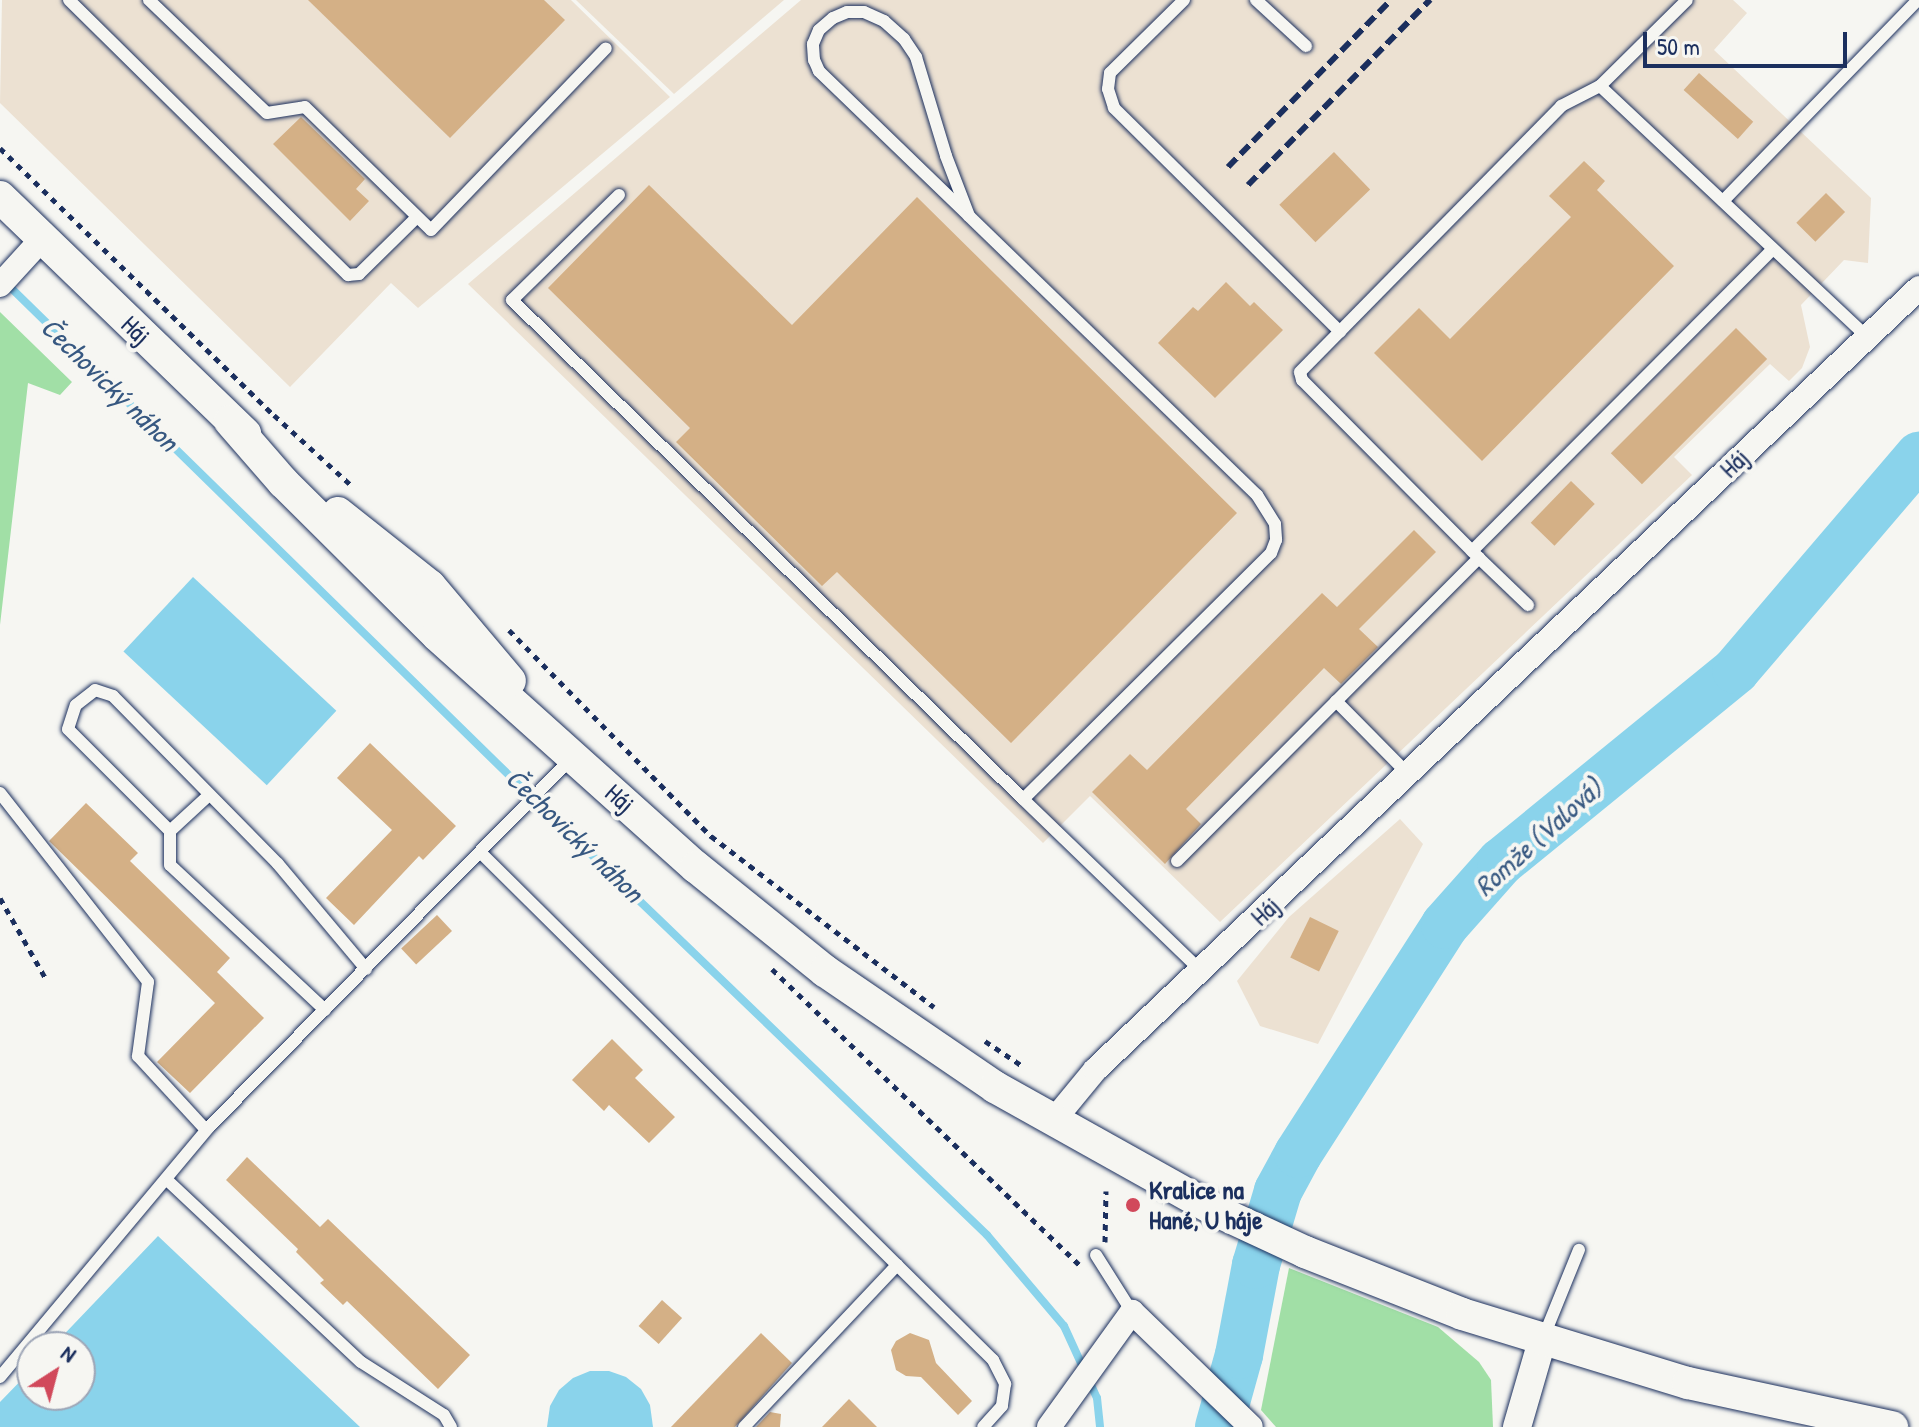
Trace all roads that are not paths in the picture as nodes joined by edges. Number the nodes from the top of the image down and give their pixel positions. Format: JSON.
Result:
{"nodes":[{"id":1,"x":69,"y":0,"type":"edge"},
{"id":2,"x":149,"y":0,"type":"edge"},
{"id":3,"x":1184,"y":0,"type":"edge"},
{"id":4,"x":1256,"y":0,"type":"edge"},
{"id":5,"x":1687,"y":0,"type":"edge"},
{"id":6,"x":1918,"y":0,"type":"edge"},
{"id":7,"x":1306,"y":46,"type":"dead end"},
{"id":8,"x":606,"y":48,"type":"dead end"},
{"id":9,"x":1600,"y":86,"type":"junction"},
{"id":10,"x":619,"y":195,"type":"dead end"},
{"id":11,"x":0,"y":197,"type":"edge"},
{"id":12,"x":1723,"y":201,"type":"junction"},
{"id":13,"x":969,"y":216,"type":"junction"},
{"id":14,"x":417,"y":217,"type":"junction"},
{"id":15,"x":42,"y":239,"type":"junction"},
{"id":16,"x":1773,"y":249,"type":"junction"},
{"id":17,"x":6,"y":278,"type":"edge"},
{"id":18,"x":1919,"y":288,"type":"edge"},
{"id":19,"x":1340,"y":332,"type":"junction"},
{"id":20,"x":1867,"y":337,"type":"junction"},
{"id":21,"x":1476,"y":554,"type":"junction"},
{"id":22,"x":1528,"y":605,"type":"dead end"},
{"id":23,"x":1336,"y":701,"type":"junction"},
{"id":24,"x":574,"y":756,"type":"junction"},
{"id":25,"x":1409,"y":775,"type":"junction"},
{"id":26,"x":0,"y":793,"type":"edge"},
{"id":27,"x":209,"y":795,"type":"junction"},
{"id":28,"x":1023,"y":799,"type":"junction"},
{"id":29,"x":170,"y":831,"type":"junction"},
{"id":30,"x":481,"y":853,"type":"junction"},
{"id":31,"x":1177,"y":861,"type":"dead end"},
{"id":32,"x":366,"y":969,"type":"junction"},
{"id":33,"x":1201,"y":971,"type":"junction"},
{"id":34,"x":325,"y":1010,"type":"junction"},
{"id":35,"x":1053,"y":1121,"type":"junction"},
{"id":36,"x":206,"y":1130,"type":"junction"},
{"id":37,"x":166,"y":1179,"type":"junction"},
{"id":38,"x":1579,"y":1250,"type":"dead end"},
{"id":39,"x":1096,"y":1255,"type":"road end"},
{"id":40,"x":897,"y":1265,"type":"junction"},
{"id":41,"x":1132,"y":1312,"type":"junction"},
{"id":42,"x":1542,"y":1341,"type":"junction"},
{"id":43,"x":0,"y":1377,"type":"edge"},
{"id":44,"x":451,"y":1427,"type":"edge"},
{"id":45,"x":744,"y":1427,"type":"edge"},
{"id":46,"x":983,"y":1427,"type":"edge"},
{"id":47,"x":1049,"y":1427,"type":"edge"},
{"id":48,"x":1251,"y":1427,"type":"edge"},
{"id":49,"x":1517,"y":1427,"type":"edge"},
{"id":50,"x":1892,"y":1427,"type":"edge"}],
"edges":[{"from":1,"to":14,"type":"lane"},
{"from":2,"to":14,"type":"lane"},
{"from":3,"to":19,"type":"lane"},
{"from":4,"to":7,"type":"lane"},
{"from":5,"to":9,"type":"lane"},
{"from":6,"to":12,"type":"lane"},
{"from":8,"to":14,"type":"lane"},
{"from":9,"to":12,"type":"lane"},
{"from":9,"to":19,"type":"lane"},
{"from":10,"to":28,"type":"lane"},
{"from":11,"to":15,"type":"main road","name":"Háj"},
{"from":12,"to":16,"type":"lane"},
{"from":13,"to":13,"type":"lane"},
{"from":13,"to":28,"type":"lane"},
{"from":15,"to":17,"type":"street"},
{"from":15,"to":24,"type":"main road","name":"Háj"},
{"from":16,"to":20,"type":"lane"},
{"from":16,"to":21,"type":"lane"},
{"from":18,"to":20,"type":"street","name":"Háj"},
{"from":19,"to":21,"type":"lane"},
{"from":20,"to":25,"type":"street","name":"Háj"},
{"from":21,"to":22,"type":"lane"},
{"from":21,"to":23,"type":"lane"},
{"from":23,"to":25,"type":"lane"},
{"from":23,"to":31,"type":"lane"},
{"from":24,"to":30,"type":"lane"},
{"from":24,"to":35,"type":"main road","name":"Háj"},
{"from":25,"to":33,"type":"street","name":"Háj"},
{"from":26,"to":36,"type":"lane"},
{"from":27,"to":29,"type":"lane"},
{"from":27,"to":29,"type":"lane"},
{"from":27,"to":32,"type":"lane"},
{"from":28,"to":33,"type":"lane"},
{"from":29,"to":34,"type":"lane"},
{"from":30,"to":32,"type":"lane"},
{"from":30,"to":40,"type":"lane"},
{"from":32,"to":34,"type":"lane"},
{"from":33,"to":35,"type":"street","name":"Háj"},
{"from":34,"to":36,"type":"lane"},
{"from":35,"to":42,"type":"main road"},
{"from":36,"to":37,"type":"lane"},
{"from":37,"to":43,"type":"lane"},
{"from":37,"to":44,"type":"lane"},
{"from":38,"to":42,"type":"lane"},
{"from":39,"to":41,"type":"lane"},
{"from":40,"to":45,"type":"lane"},
{"from":40,"to":46,"type":"lane"},
{"from":41,"to":47,"type":"street"},
{"from":41,"to":48,"type":"street"},
{"from":42,"to":49,"type":"street"},
{"from":42,"to":50,"type":"main road"}]}
